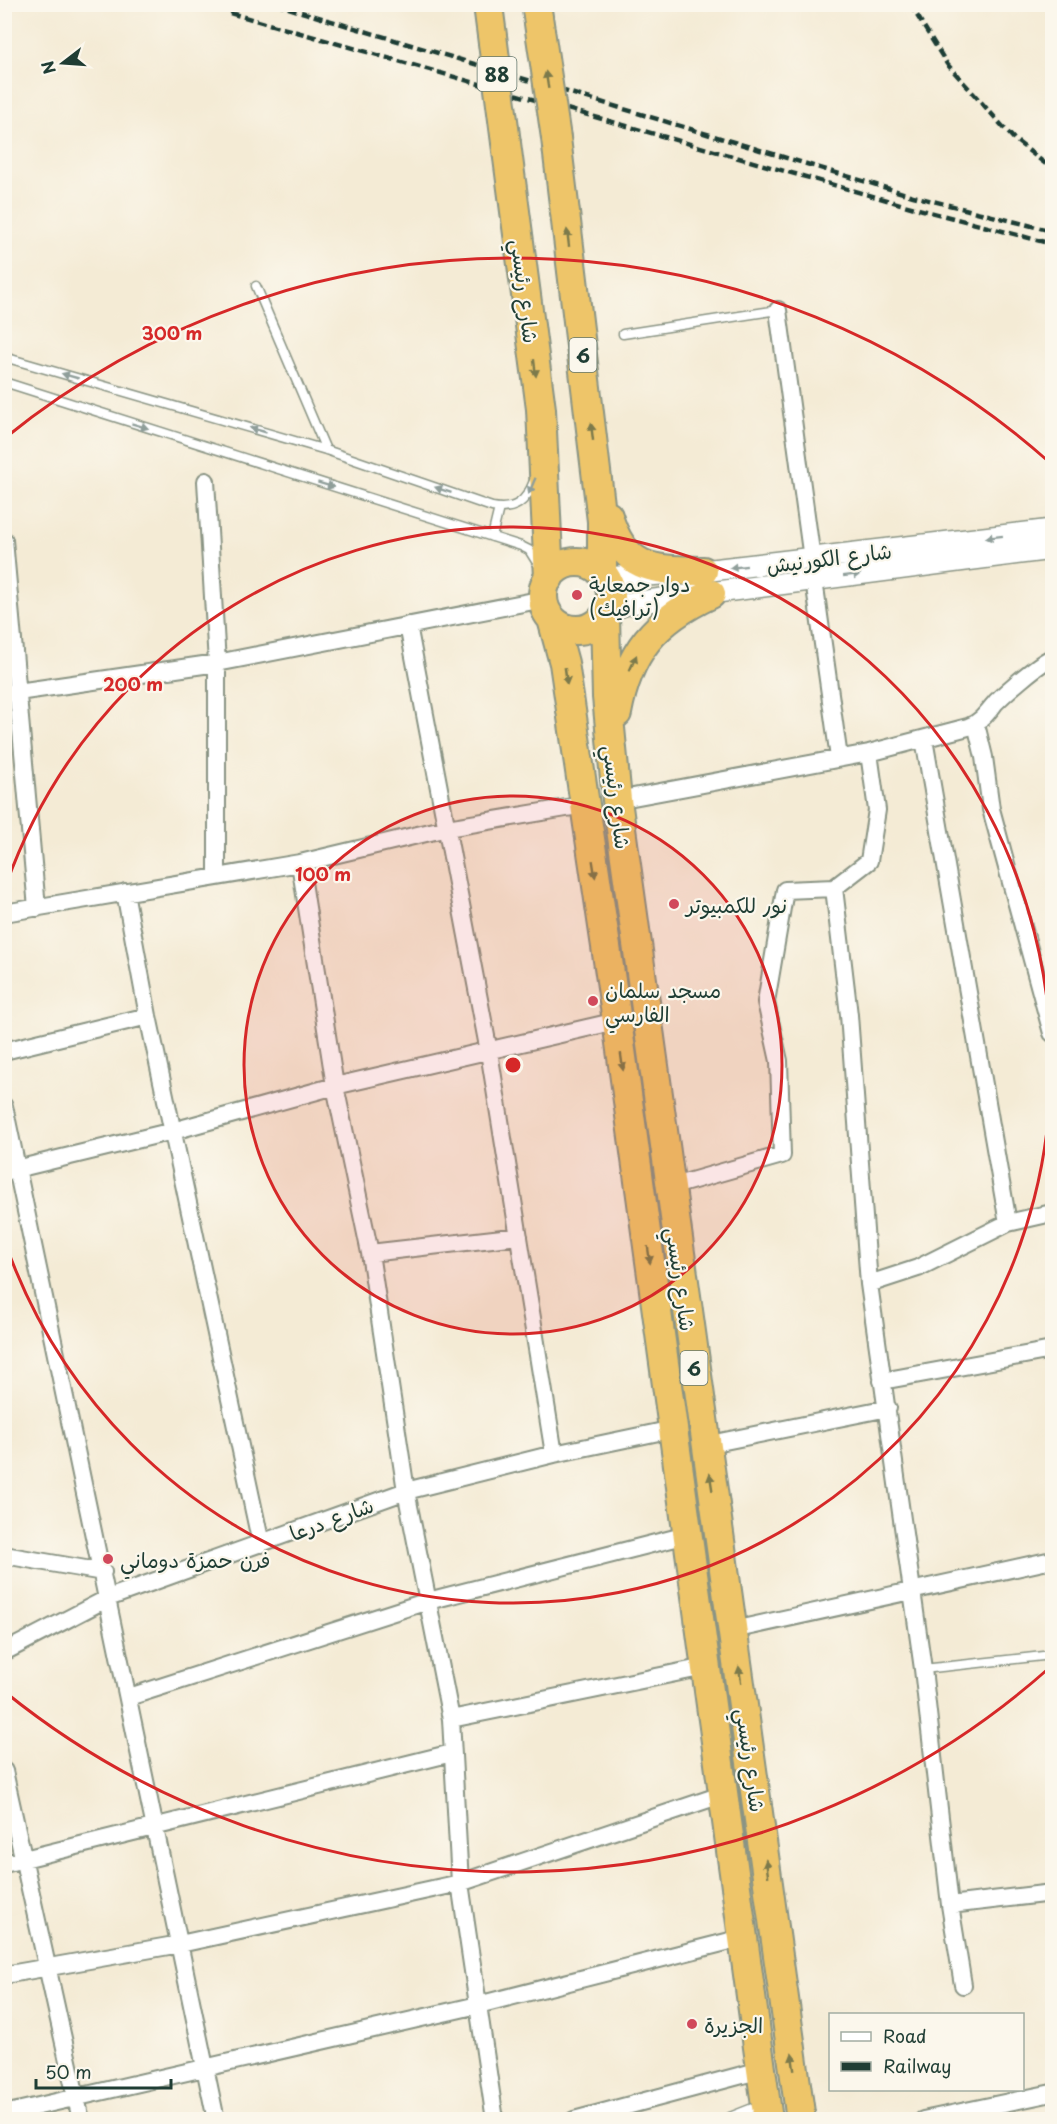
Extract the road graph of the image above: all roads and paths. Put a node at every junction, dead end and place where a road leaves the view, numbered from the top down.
1 (488, 5) edge
2 (536, 7) edge
3 (556, 138) joint
4 (506, 143) joint
5 (256, 286) dead end
6 (778, 310) joint
7 (623, 334) dead end
8 (4, 357) edge
9 (4, 382) edge
10 (543, 444) junction
11 (326, 450) junction
12 (596, 465) junction
13 (206, 482) dead end
14 (499, 508) junction
15 (1053, 530) edge
16 (492, 537) junction
17 (4, 540) edge
18 (1053, 549) edge
19 (813, 569) junction
20 (604, 576) junction
21 (707, 583) junction
22 (548, 595) junction
23 (607, 613) junction
24 (408, 625) junction
25 (1053, 657) edge
26 (218, 663) junction
27 (11, 693) edge
28 (976, 724) junction
29 (924, 739) junction
30 (868, 753) junction
31 (839, 758) junction
32 (613, 760) junction
33 (617, 800) junction
34 (584, 805) junction
35 (447, 828) junction
36 (300, 863) junction
37 (217, 877) junction
38 (834, 888) junction
39 (125, 892) junction
40 (37, 908) junction
41 (4, 913) edge
42 (148, 1016) junction
43 (617, 1021) junction
44 (1053, 1033) edge
45 (4, 1051) edge
46 (489, 1052) junction
47 (335, 1086) junction
48 (4, 1106) edge
49 (173, 1131) junction
50 (12, 1170) edge
51 (670, 1187) junction
52 (1053, 1213) edge
53 (1008, 1223) junction
54 (519, 1236) junction
55 (370, 1253) junction
56 (869, 1284) junction
57 (1053, 1350) edge
58 (882, 1381) junction
59 (888, 1408) junction
60 (674, 1429) junction
61 (705, 1445) junction
62 (554, 1454) junction
63 (406, 1491) junction
64 (687, 1535) junction
65 (261, 1544) junction
66 (4, 1555) edge
67 (1053, 1560) edge
68 (103, 1572) junction
69 (912, 1591) junction
70 (108, 1598) junction
71 (428, 1601) junction
72 (734, 1633) junction
73 (4, 1652) edge
74 (703, 1654) junction
75 (1053, 1655) edge
76 (923, 1669) junction
77 (129, 1697) junction
78 (451, 1719) junction
79 (452, 1753) junction
80 (4, 1771) edge
81 (724, 1794) junction
82 (155, 1825) junction
83 (24, 1859) junction
84 (4, 1864) edge
85 (460, 1883) junction
86 (1053, 1893) edge
87 (950, 1905) junction
88 (742, 1938) junction
89 (180, 1944) junction
90 (48, 1967) junction
91 (4, 1975) edge
92 (963, 1985) dead end
93 (478, 2005) junction
94 (206, 2068) junction
95 (761, 2070) junction
96 (1053, 2093) edge
97 (76, 2098) junction
98 (767, 2111) edge
99 (4, 2114) edge
100 (81, 2120) edge
101 (216, 2120) edge
102 (495, 2120) edge
103 (574, 2120) edge
104 (722, 2120) edge
105 (801, 2120) edge
106 (924, 2120) edge

1 - 4 highway, شارع رئيسي / 88, bridge
3 -> 2 highway, 88, bridge
12 -> 3 highway, 6
4 -> 10 highway, شارع رئيسي / 6
5 - 11 lane
6 - 7 lane
6 - 19 street
11 -> 8 lane
9 -> 16 lane
10 -> 14 lane
10 - 22 highway, شارع رئيسي / 6
14 -> 11 lane
12 - 20 highway, 6
12 - 21 highway
13 - 26 street
14 - 16 lane
15 -> 19 street, شارع الكورنيش
16 - 22 lane
17 - 27 street
19 -> 18 street, شارع الكورنيش
19 - 21 street, شارع الكورنيش
19 - 31 street
20 - 21 street, شارع الكورنيش
20 - 22 highway
20 - 23 highway
21 - 23 street, شارع الكورنيش
32 -> 21 highway
22 - 23 highway
22 - 24 street
22 -> 34 highway, شارع رئيسي / 6
23 - 32 highway, شارع رئيسي / 6
24 - 26 street
24 - 35 street
25 - 28 street
26 - 27 street
26 - 37 street
27 - 40 street
28 - 29 street
28 - 44 street
29 - 30 street
29 - 53 street
30 - 31 street
30 - 38 street
31 - 33 street
32 - 33 highway, شارع رئيسي / 6
33 - 51 highway, شارع رئيسي / 6
34 - 35 street
34 -> 43 highway, شارع رئيسي / 6
35 - 36 street
35 - 46 street
36 - 37 street
36 - 47 street
37 - 39 street
38 - 51 street
38 - 56 street
39 - 40 street
39 - 42 street
40 - 41 street
42 - 45 street
42 - 49 street
43 - 46 street
43 -> 60 highway, شارع رئيسي / 6
46 - 47 street
46 - 54 street
47 - 49 street
47 - 55 street
48 - 50 street
49 - 50 street
49 - 65 street
50 - 68 street
51 - 61 highway, شارع رئيسي / 6
52 - 53 street
53 - 56 street
54 - 55 street
54 - 62 street
55 - 63 street
56 - 58 street
57 - 58 street
58 - 59 street
59 - 61 street
59 - 69 street
60 - 62 street, شارع درعا
60 - 64 highway, شارع رئيسي / 6
72 -> 61 highway, شارع رئيسي / 6
62 - 63 street, شارع درعا
63 - 65 street, شارع درعا
63 - 71 street
64 - 71 street
64 - 74 highway, شارع رئيسي / 6
65 - 70 street, شارع درعا
66 - 68 street
67 - 69 street
68 - 70 street
69 - 72 street
69 - 76 street
70 - 73 street, شارع درعا
70 - 77 street
71 - 77 street
71 - 78 street
72 - 74 highway
105 -> 72 highway, شارع رئيسي / 6
74 - 78 street
74 - 81 highway, شارع رئيسي / 6
75 - 76 lane
76 - 87 street
77 - 82 street
78 - 79 street
79 - 82 street
79 - 85 street
80 - 83 street
81 - 85 street
81 - 88 highway, شارع رئيسي / 6
82 - 83 street
82 - 89 street
83 - 84 street
83 - 90 street
85 - 89 street
85 - 93 street
86 - 87 street
87 - 92 street
88 - 93 street
88 - 95 highway, شارع رئيسي / 6
89 - 90 street
89 - 94 street
90 - 91 street
90 - 97 street
93 - 94 street
93 - 102 street
94 - 97 street
94 - 101 street
95 - 98 highway, شارع رئيسي / 6
95 - 103 street
96 - 106 street
97 - 99 street
97 - 100 street
98 - 104 lane

